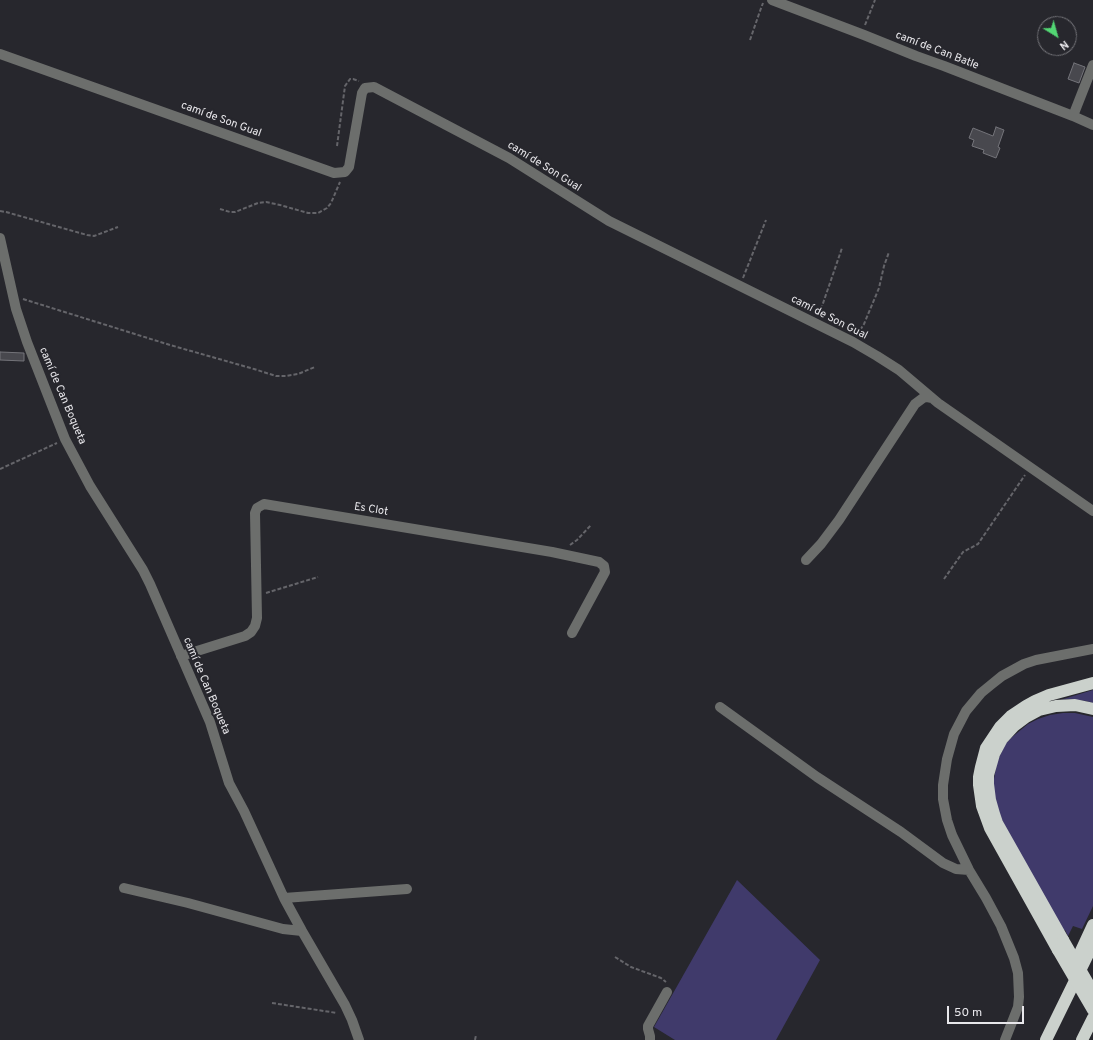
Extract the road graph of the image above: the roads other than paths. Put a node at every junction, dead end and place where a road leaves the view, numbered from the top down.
1 (772, 0) edge
2 (0, 54) edge
3 (1093, 65) edge
4 (1073, 116) junction
5 (1093, 125) edge
6 (0, 238) edge
7 (932, 398) junction
8 (1093, 511) edge
9 (806, 560) dead end
10 (572, 633) dead end
11 (1093, 649) edge
12 (180, 656) junction
13 (1093, 683) edge
14 (720, 707) dead end
15 (1093, 709) edge
16 (969, 870) junction
17 (124, 888) dead end
18 (407, 889) dead end
19 (284, 898) junction
20 (1093, 925) edge
21 (302, 931) junction
22 (1093, 944) edge
23 (1061, 945) junction
24 (666, 992) road end
25 (1093, 992) edge
26 (1093, 1010) edge
27 (1060, 1012) junction
28 (1093, 1018) edge
29 (359, 1040) edge
30 (650, 1040) edge
31 (1004, 1040) edge
32 (1046, 1040) edge
33 (1082, 1040) edge

1 - 4 street, camí de Can Batle
2 - 7 street, camí de Son Gual
3 - 4 street
4 - 5 street, camí de Can Batle
6 - 12 street, camí de Can Boqueta
7 - 8 street, camí de Son Gual
7 - 9 street
10 - 12 street, Es Clot
11 - 16 street
12 - 19 street, camí de Can Boqueta
13 - 23 highway
14 - 16 street
15 - 23 highway
16 - 31 street
17 - 21 street
18 - 19 street
19 - 21 street, camí de Can Boqueta
20 - 27 highway
21 - 29 street, camí de Can Boqueta
22 - 27 highway
23 - 25 highway, bridge
23 - 26 highway, bridge
24 - 30 street
27 - 32 highway
28 - 33 highway

